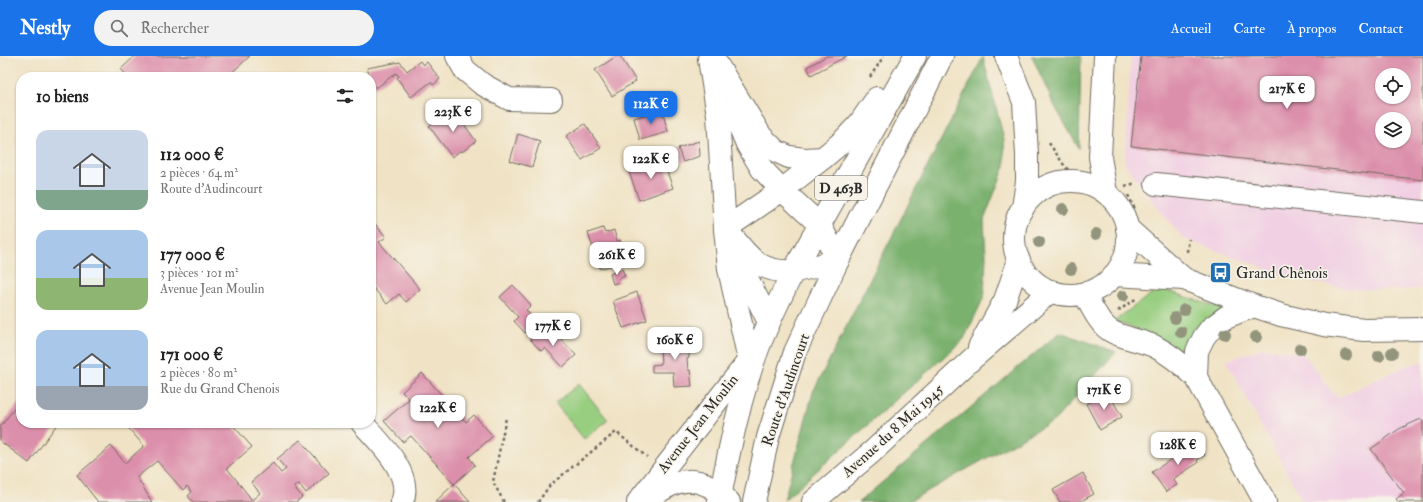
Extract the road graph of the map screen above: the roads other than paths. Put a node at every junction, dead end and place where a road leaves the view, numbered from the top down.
1 (456, 56) edge
2 (710, 56) edge
3 (906, 56) edge
4 (915, 56) edge
5 (942, 56) edge
6 (1006, 56) edge
7 (1105, 56) edge
8 (551, 100) dead end
9 (822, 158) junction
10 (1156, 184) road end
11 (782, 190) junction
12 (1118, 191) junction
13 (1023, 208) junction
14 (1423, 212) edge
15 (1132, 220) junction
16 (820, 225) junction
17 (725, 229) junction
18 (838, 260) junction
19 (1018, 260) junction
20 (793, 272) junction
21 (1114, 275) junction
22 (1184, 279) junction
23 (1051, 291) junction
24 (1084, 293) junction
25 (1254, 306) junction
26 (769, 322) junction
27 (1423, 329) edge
28 (753, 349) junction
29 (972, 359) junction
30 (1196, 377) junction
31 (366, 428) edge
32 (820, 496) edge
33 (723, 499) edge
34 (402, 502) edge
35 (638, 502) edge
36 (645, 502) edge
37 (754, 502) edge
38 (1265, 502) edge

1 - 8 street
2 - 9 street
2 - 11 street
2 - 17 street
3 - 9 street
4 - 16 street, D 463B
5 - 18 street, Route d'Audincourt / D 463B
6 - 13 street
7 - 12 street
9 - 11 street
10 - 14 street
11 - 16 street
11 - 17 street
12 - 13 street
12 - 15 street
13 - 19 street
15 - 21 street
15 - 22 street
16 - 18 street
16 - 20 street, D 463B
17 - 20 street
17 - 26 street
17 - 28 street
18 - 20 street
18 - 37 street, Route d'Audincourt / D 463B
19 - 23 street
19 - 29 street, Avenue du 8 Mai 1945
20 - 26 street, D 463B
21 - 22 street
21 - 24 street
22 - 25 street
23 - 24 street
23 - 29 street, Avenue du 8 Mai 1945
24 - 30 street
25 - 27 street
25 - 30 street
26 - 28 street, D 463B
28 - 33 street, D 463B
28 - 35 street, Avenue Jean Moulin
29 - 32 street, Avenue du 8 Mai 1945
30 - 38 street
31 - 34 street
33 - 36 street, Avenue Jean Moulin

